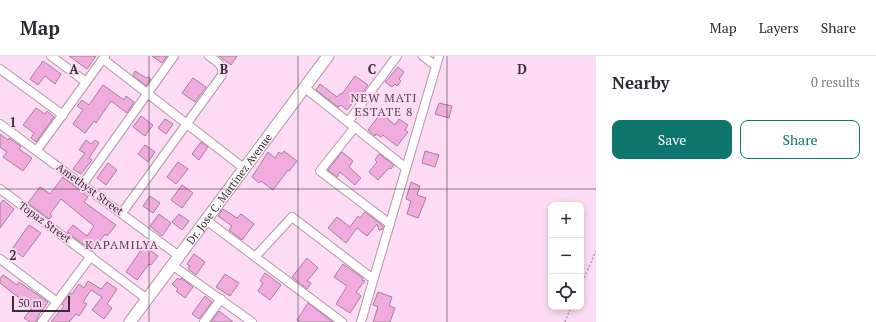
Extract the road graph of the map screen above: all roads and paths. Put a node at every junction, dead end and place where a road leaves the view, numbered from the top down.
1 (51, 56) edge
2 (174, 56) edge
3 (209, 56) edge
4 (328, 56) edge
5 (397, 56) edge
6 (423, 56) edge
7 (439, 56) edge
8 (104, 58) edge
9 (436, 66) junction
10 (0, 69) edge
11 (86, 82) junction
12 (305, 88) junction
13 (148, 94) junction
14 (63, 115) junction
15 (187, 123) junction
16 (0, 124) edge
17 (352, 124) junction
18 (37, 150) junction
19 (406, 168) junction
20 (245, 169) junction
21 (83, 184) junction
22 (0, 189) edge
23 (122, 213) junction
24 (206, 220) junction
25 (390, 224) junction
26 (596, 251) edge
27 (90, 256) junction
28 (255, 257) junction
29 (0, 259) edge
30 (176, 260) junction
31 (584, 278) edge
32 (374, 279) junction
33 (147, 299) junction
34 (221, 299) junction
35 (57, 302) junction
36 (571, 310) edge
37 (42, 322) edge
38 (130, 322) edge
39 (204, 322) edge
40 (252, 322) edge
41 (342, 322) edge
42 (361, 322) edge
43 (565, 322) edge

1 - 11 street
2 - 13 street
3 - 15 street
4 - 12 street, Dr. Jose C. Martinez Avenue
5 - 17 street
6 - 9 street
7 - 9 street
8 - 11 street
8 - 13 street
9 - 19 street
10 - 14 street
11 - 14 street
12 - 17 street
12 - 20 street, Dr. Jose C. Martinez Avenue
13 - 15 street
13 - 21 street
14 - 18 street
15 - 20 street
15 - 23 street
16 - 18 street, Amethyst Street
17 - 19 street
17 - 25 street
18 - 21 street, Amethyst Street
19 - 25 street
20 - 24 street, Dr. Jose C. Martinez Avenue
21 - 23 street, Amethyst Street
22 - 27 street, Topaz Street
23 - 30 street, Amethyst Street
24 - 28 street
24 - 30 street, Dr. Jose C. Martinez Avenue
25 - 32 street
26 - 31 path
27 - 33 street, Topaz Street
27 - 35 street
28 - 32 street
28 - 41 street
29 - 35 street
30 - 33 street, Dr. Jose C. Martinez Avenue
30 - 34 street, Amethyst Street
32 - 42 street
33 - 38 street, Dr. Jose C. Martinez Avenue
34 - 39 street
34 - 40 street, Amethyst Street
35 - 37 street
36 - 43 path

